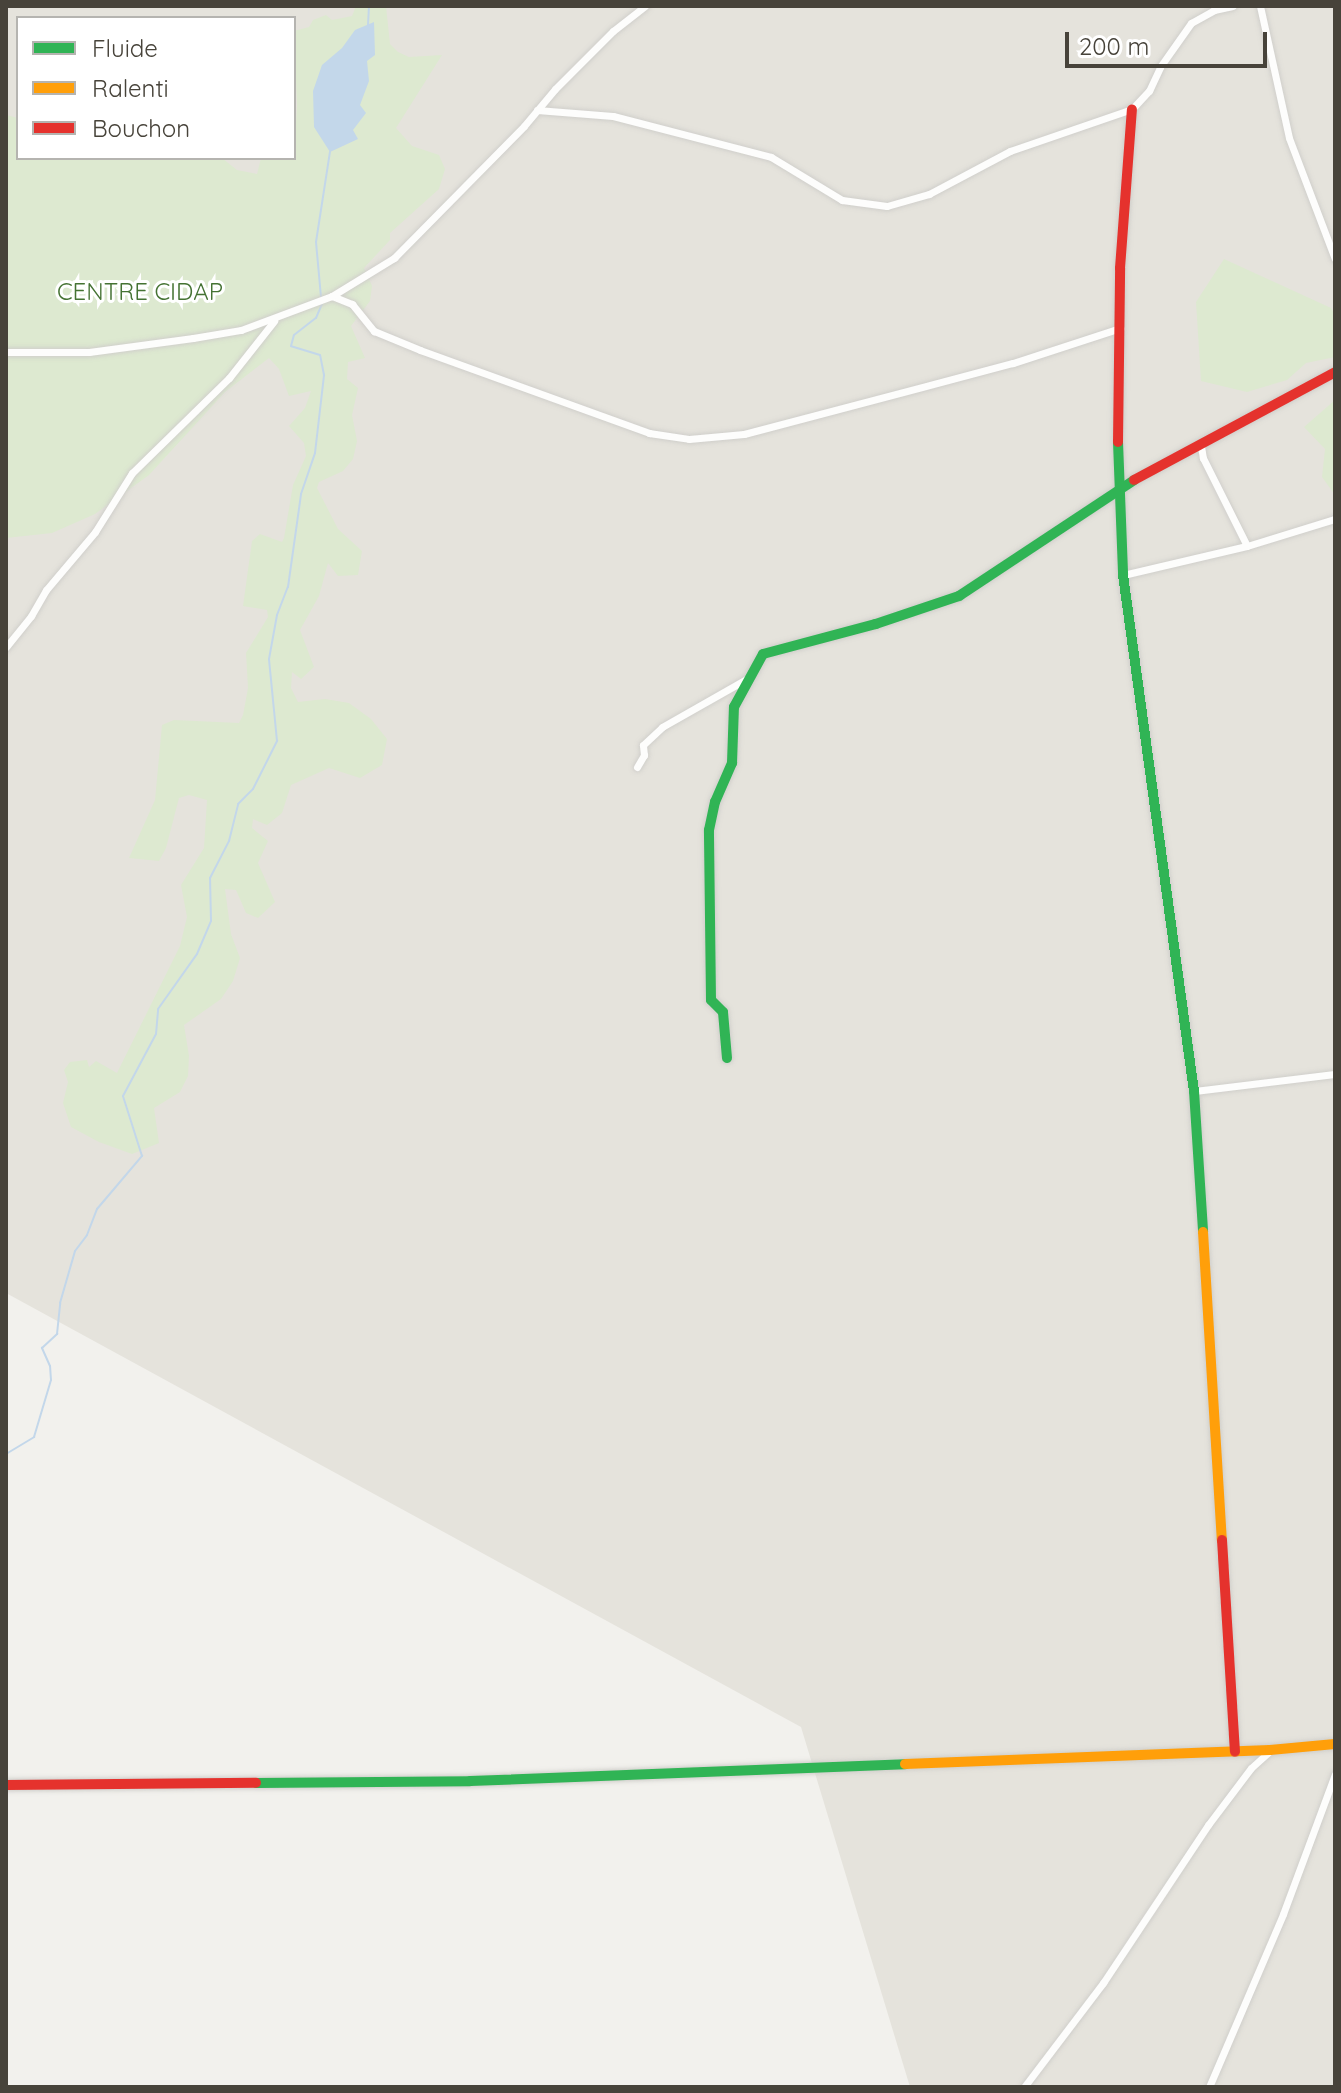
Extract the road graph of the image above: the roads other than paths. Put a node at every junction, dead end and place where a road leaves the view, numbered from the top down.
1 (645, 6) edge
2 (1233, 6) edge
3 (1260, 6) edge
4 (1132, 109) junction
5 (537, 110) junction
6 (1335, 259) edge
7 (329, 297) junction
8 (276, 319) junction
9 (1120, 328) junction
10 (6, 352) edge
11 (1335, 372) edge
12 (1201, 446) junction
13 (1118, 490) junction
14 (1335, 519) edge
15 (1247, 546) junction
16 (1123, 575) junction
17 (6, 647) edge
18 (750, 677) junction
19 (637, 767) dead end
20 (727, 1058) dead end
21 (1335, 1074) edge
22 (1194, 1091) junction
23 (1335, 1744) edge
24 (1270, 1750) junction
25 (1235, 1752) junction
26 (1335, 1774) edge
27 (6, 1785) edge
28 (1024, 2087) edge
29 (1209, 2087) edge

1 - 5 street
2 - 4 street
3 - 6 street
4 - 5 street
4 - 9 street
5 - 7 street
7 - 8 street
7 - 9 street
8 - 10 street
8 - 17 street
9 - 13 street
11 - 12 street
12 - 13 street
12 - 15 street
13 - 16 street
13 - 18 street
14 - 15 street
15 - 16 street
16 - 22 street
18 - 19 street
18 - 20 street
21 - 22 street
22 - 25 street
23 - 24 street
24 - 25 street
24 - 28 street
25 - 27 street
26 - 29 street

